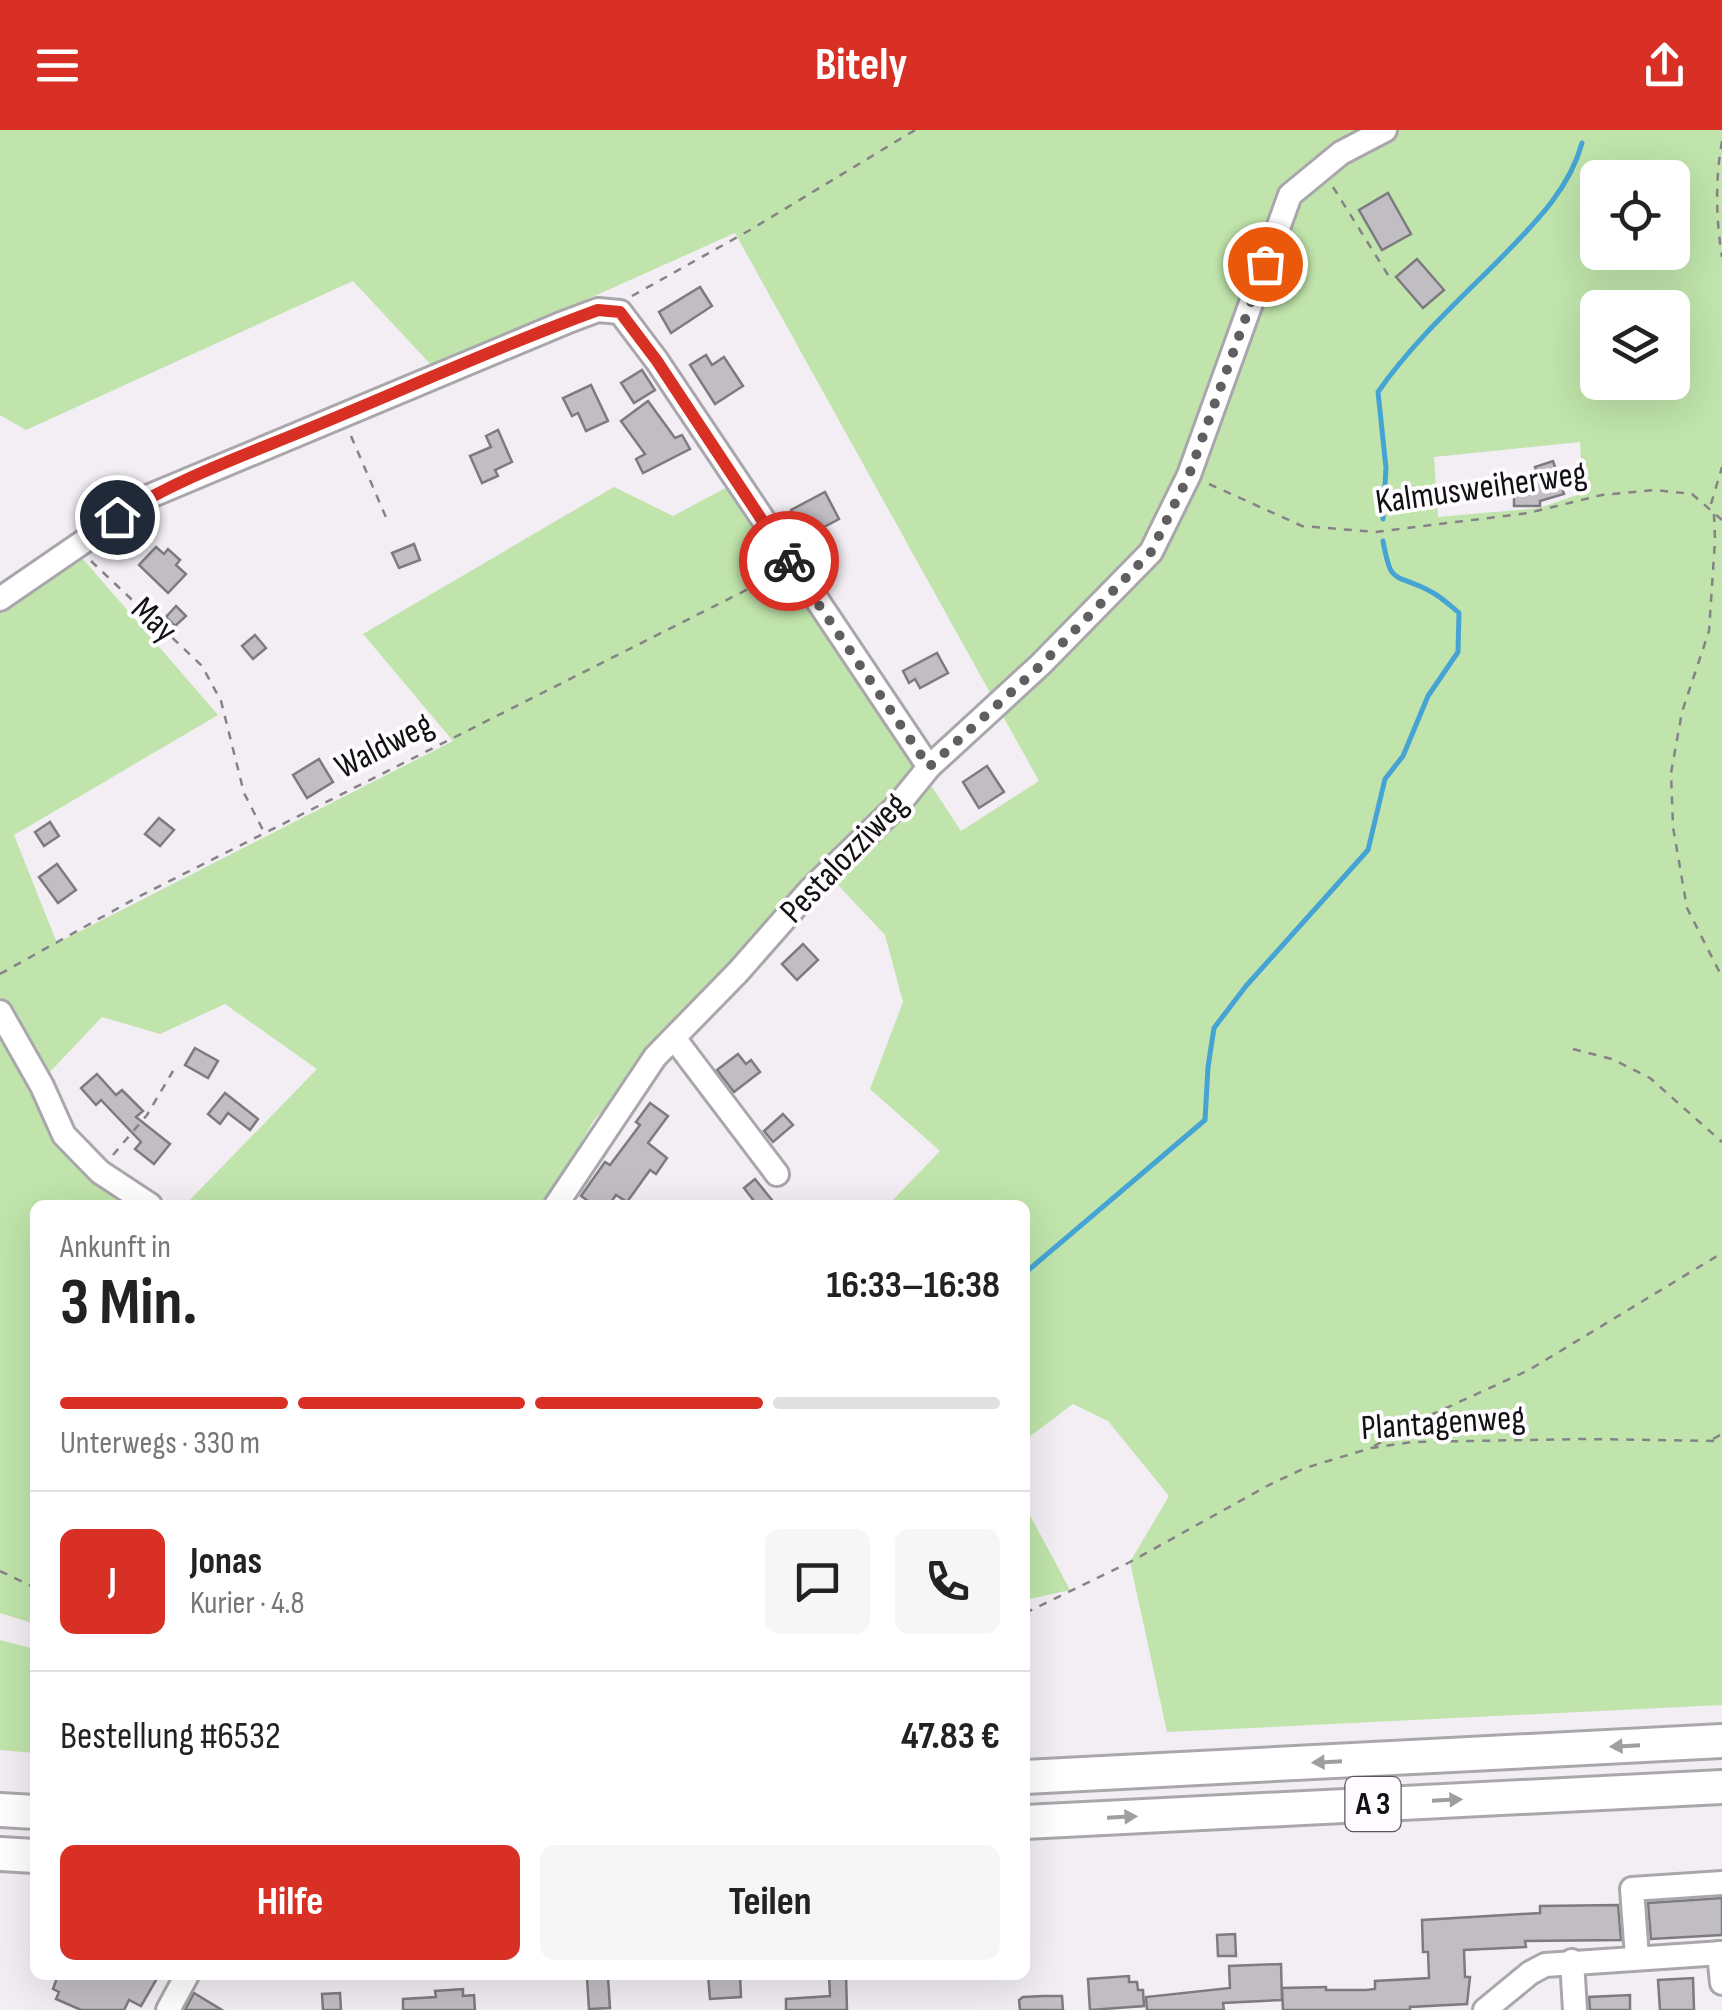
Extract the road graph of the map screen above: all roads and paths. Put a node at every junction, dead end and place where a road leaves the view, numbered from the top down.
1 (915, 130) edge
2 (1385, 130) edge
3 (1722, 141) edge
4 (1322, 169) junction
5 (1722, 257) edge
6 (1388, 275) dead end
7 (620, 312) junction
8 (342, 415) junction
9 (1722, 468) edge
10 (1189, 475) junction
11 (1710, 507) junction
12 (1714, 512) junction
13 (1722, 520) edge
14 (388, 522) dead end
15 (76, 546) junction
16 (793, 567) junction
17 (0, 599) edge
18 (929, 767) junction
19 (265, 834) junction
20 (0, 974) edge
21 (1722, 977) edge
22 (0, 1012) edge
23 (674, 1038) junction
24 (1573, 1049) dead end
25 (173, 1071) dead end
26 (1722, 1142) edge
27 (100, 1172) junction
28 (777, 1174) dead end
29 (142, 1200) edge
30 (559, 1200) edge
31 (1722, 1254) edge
32 (1722, 1434) edge
33 (1712, 1440) junction
34 (1722, 1441) edge
35 (1371, 1448) junction
36 (0, 1570) edge
37 (30, 1585) edge
38 (1030, 1610) edge
39 (1722, 1741) edge
40 (1030, 1777) edge
41 (1722, 1787) edge
42 (0, 1810) edge
43 (30, 1812) edge
44 (1030, 1822) edge
45 (0, 1854) edge
46 (30, 1856) edge
47 (1722, 1883) edge
48 (1720, 1953) edge
49 (1637, 1956) junction
50 (1572, 1960) junction
51 (184, 1980) edge
52 (1722, 1983) edge
53 (168, 2010) edge
54 (1485, 2010) edge
55 (1576, 2010) edge

1 - 7 path
2 - 4 street, Pestalozziweg
3 - 5 path
4 - 6 path
4 - 10 street, Pestalozziweg
7 - 8 street
7 - 16 street
8 - 14 path
8 - 15 street
9 - 11 path
10 - 11 path, Kalmusweiherweg
10 - 18 street, Pestalozziweg
11 - 12 path
12 - 13 path
12 - 21 path
15 - 17 street
15 - 19 path, May
16 - 18 street
16 - 19 path, Waldweg
18 - 23 street, Pestalozziweg
19 - 20 path, Waldweg
22 - 27 street
23 - 28 street
23 - 30 street, Pestalozziweg
24 - 26 path
25 - 27 path
27 - 29 street
31 - 35 path
32 - 33 path
33 - 34 path, Plantagenweg
33 - 35 path, Plantagenweg
35 - 38 path, Plantagenweg
36 - 37 path
39 -> 40 highway, A 3
44 -> 41 highway, A 3
42 - 43 highway
45 - 46 highway
47 - 49 street
48 - 49 street
48 - 52 street
49 - 50 street
50 - 54 street
50 - 55 street
51 - 53 street

